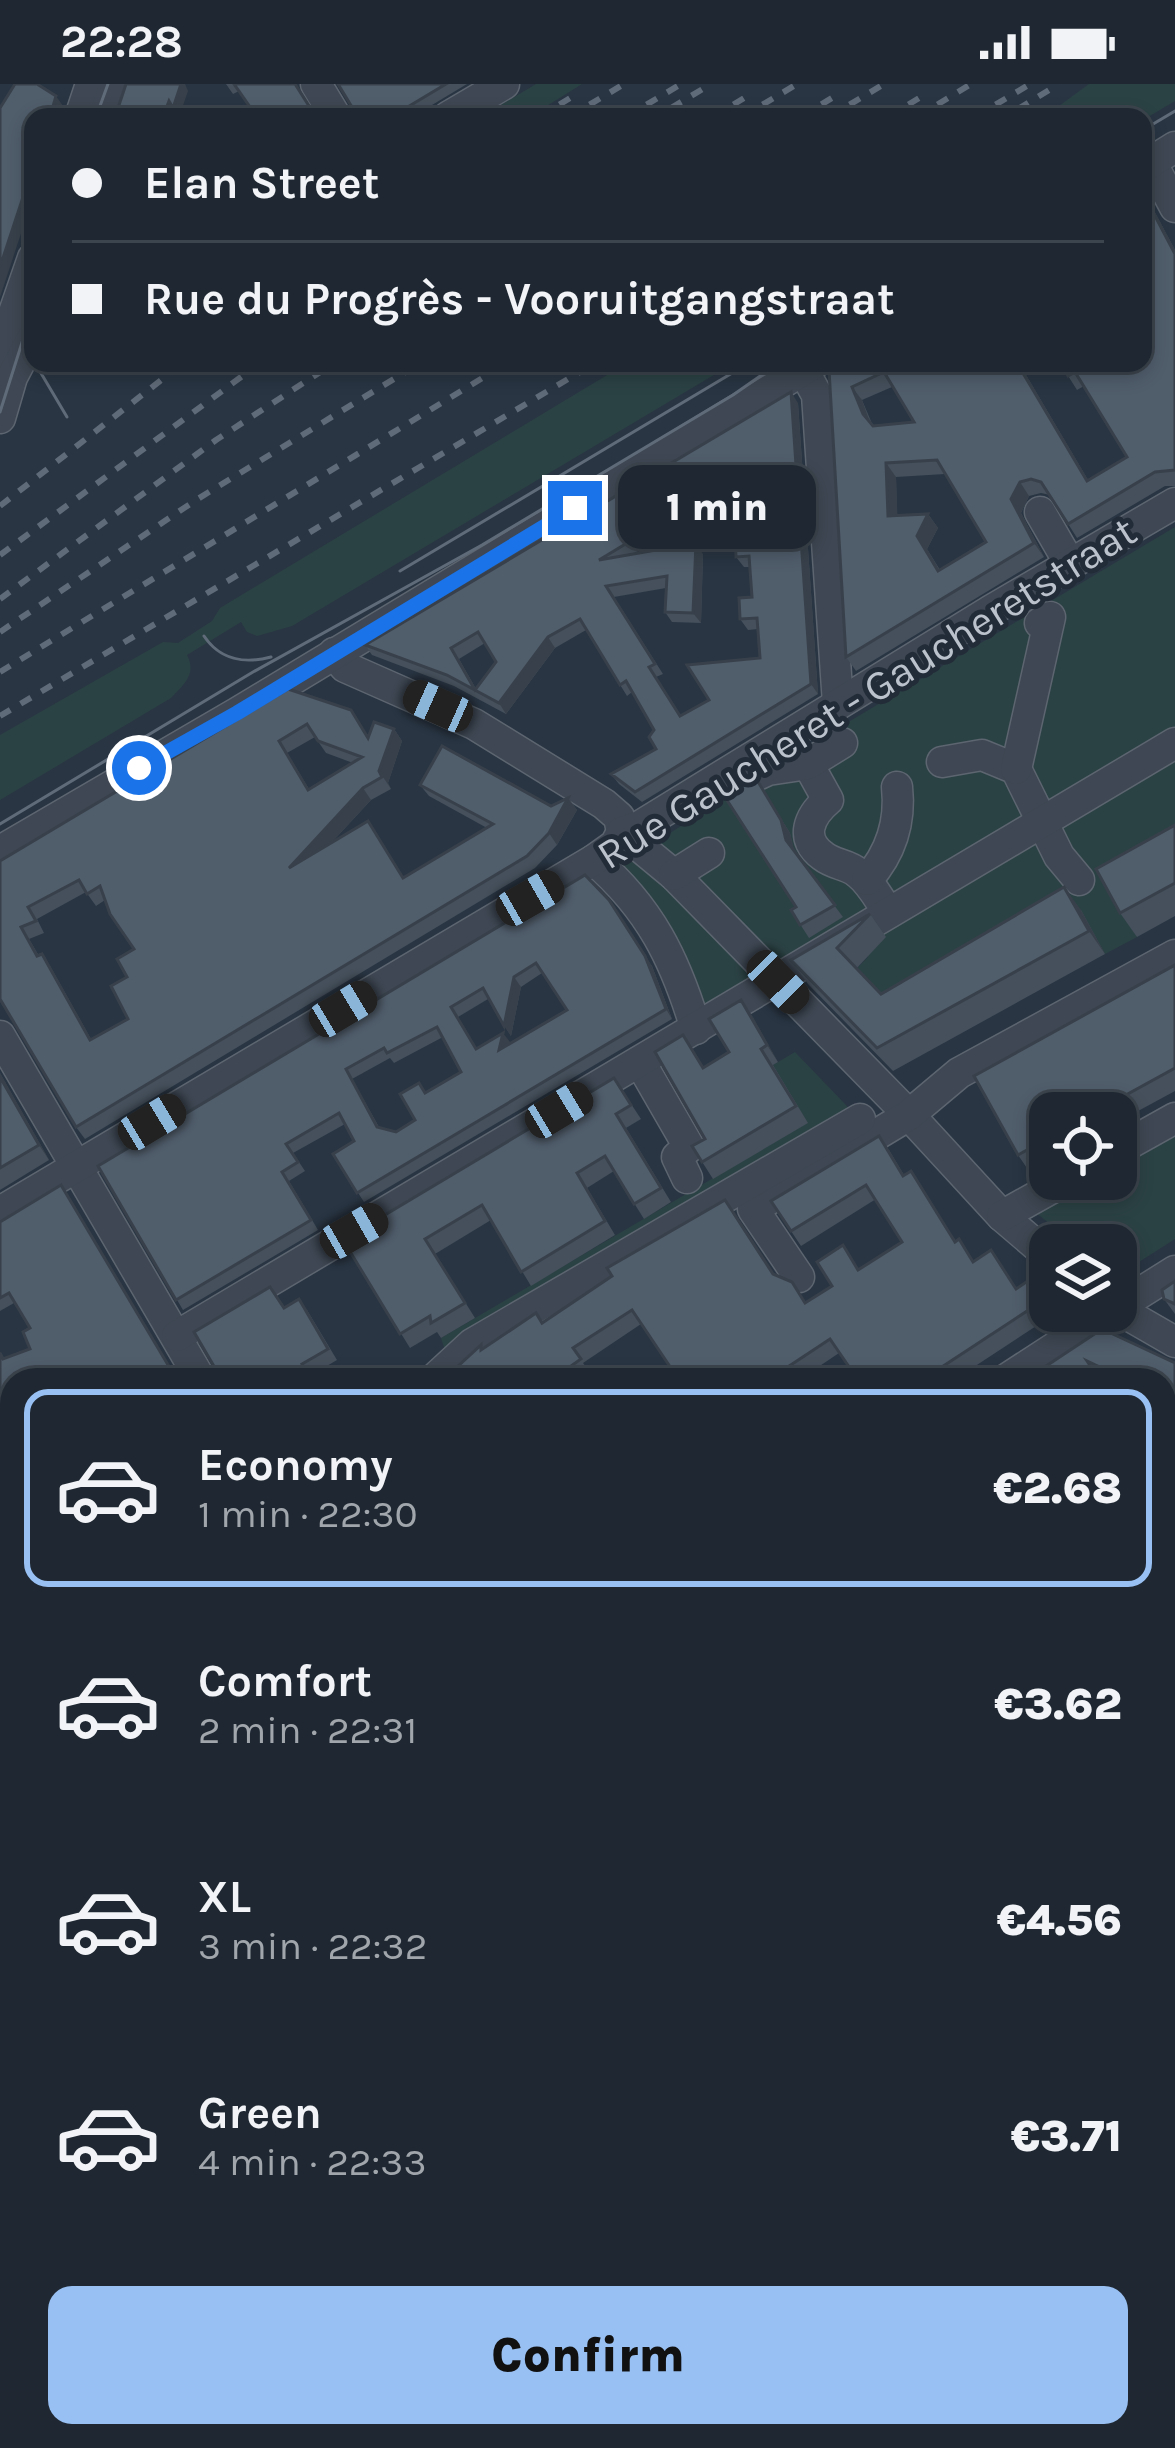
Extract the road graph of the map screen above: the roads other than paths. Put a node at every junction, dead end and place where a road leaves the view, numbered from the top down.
1 (504, 84) edge
2 (463, 108) edge
3 (1156, 159) edge
4 (1175, 207) edge
5 (24, 284) edge
6 (0, 353) edge
7 (24, 356) edge
8 (799, 372) edge
9 (811, 372) edge
10 (0, 418) edge
11 (1175, 503) edge
12 (1040, 512) dead end
13 (1070, 564) junction
14 (1040, 623) dead end
15 (334, 653) junction
16 (838, 704) junction
17 (842, 743) dead end
18 (1175, 743) edge
19 (942, 761) dead end
20 (808, 764) junction
21 (1021, 767) junction
22 (897, 787) dead end
23 (1041, 824) junction
24 (630, 837) junction
25 (0, 851) edge
26 (709, 853) dead end
27 (594, 860) junction
28 (674, 875) junction
29 (867, 880) junction
30 (1078, 880) dead end
31 (888, 912) junction
32 (1175, 955) edge
33 (776, 979) junction
34 (696, 1029) junction
35 (0, 1036) edge
36 (640, 1062) junction
37 (909, 1115) junction
38 (1175, 1118) edge
39 (860, 1119) dead end
40 (1137, 1139) edge
41 (76, 1167) junction
42 (687, 1178) dead end
43 (1030, 1200) edge
44 (0, 1212) edge
45 (1002, 1216) junction
46 (1029, 1238) edge
47 (1175, 1271) edge
48 (799, 1277) dead end
49 (1137, 1295) edge
50 (1137, 1321) edge
51 (1079, 1332) edge
52 (177, 1336) junction
53 (1175, 1342) edge
54 (194, 1368) edge
55 (447, 1368) edge
56 (1023, 1368) edge

1 - 2 street
3 - 4 street
5 - 6 street
7 - 10 street
8 - 15 street
9 - 16 street
11 - 13 street, Rue Gaucheret - Gaucheretstraat
12 - 13 street
13 - 16 street, Rue Gaucheret - Gaucheretstraat
14 - 21 street
15 - 24 street
15 - 25 street
16 - 24 street, Rue Gaucheret - Gaucheretstraat
17 - 20 street
18 - 23 street
19 - 21 street
20 - 24 street
20 - 29 street
21 - 23 street
22 - 29 street
23 - 30 street
23 - 31 street
24 - 27 street, Rue Gaucheret - Gaucheretstraat
24 - 28 street
26 - 28 street
27 - 34 street
27 - 41 street, Rue Gaucheret - Gaucheretstraat
28 - 33 street
29 - 31 street
31 - 33 street
32 - 37 street
33 - 34 street
33 - 37 street
34 - 36 street
35 - 41 street
36 - 42 street
36 - 52 street
37 - 45 street
37 - 48 street
38 - 40 street
39 - 55 street
41 - 44 street, Rue Gaucheret - Gaucheretstraat
41 - 52 street
43 - 45 street
45 - 46 street
47 - 49 street
50 - 53 street
51 - 56 street
52 - 54 street

